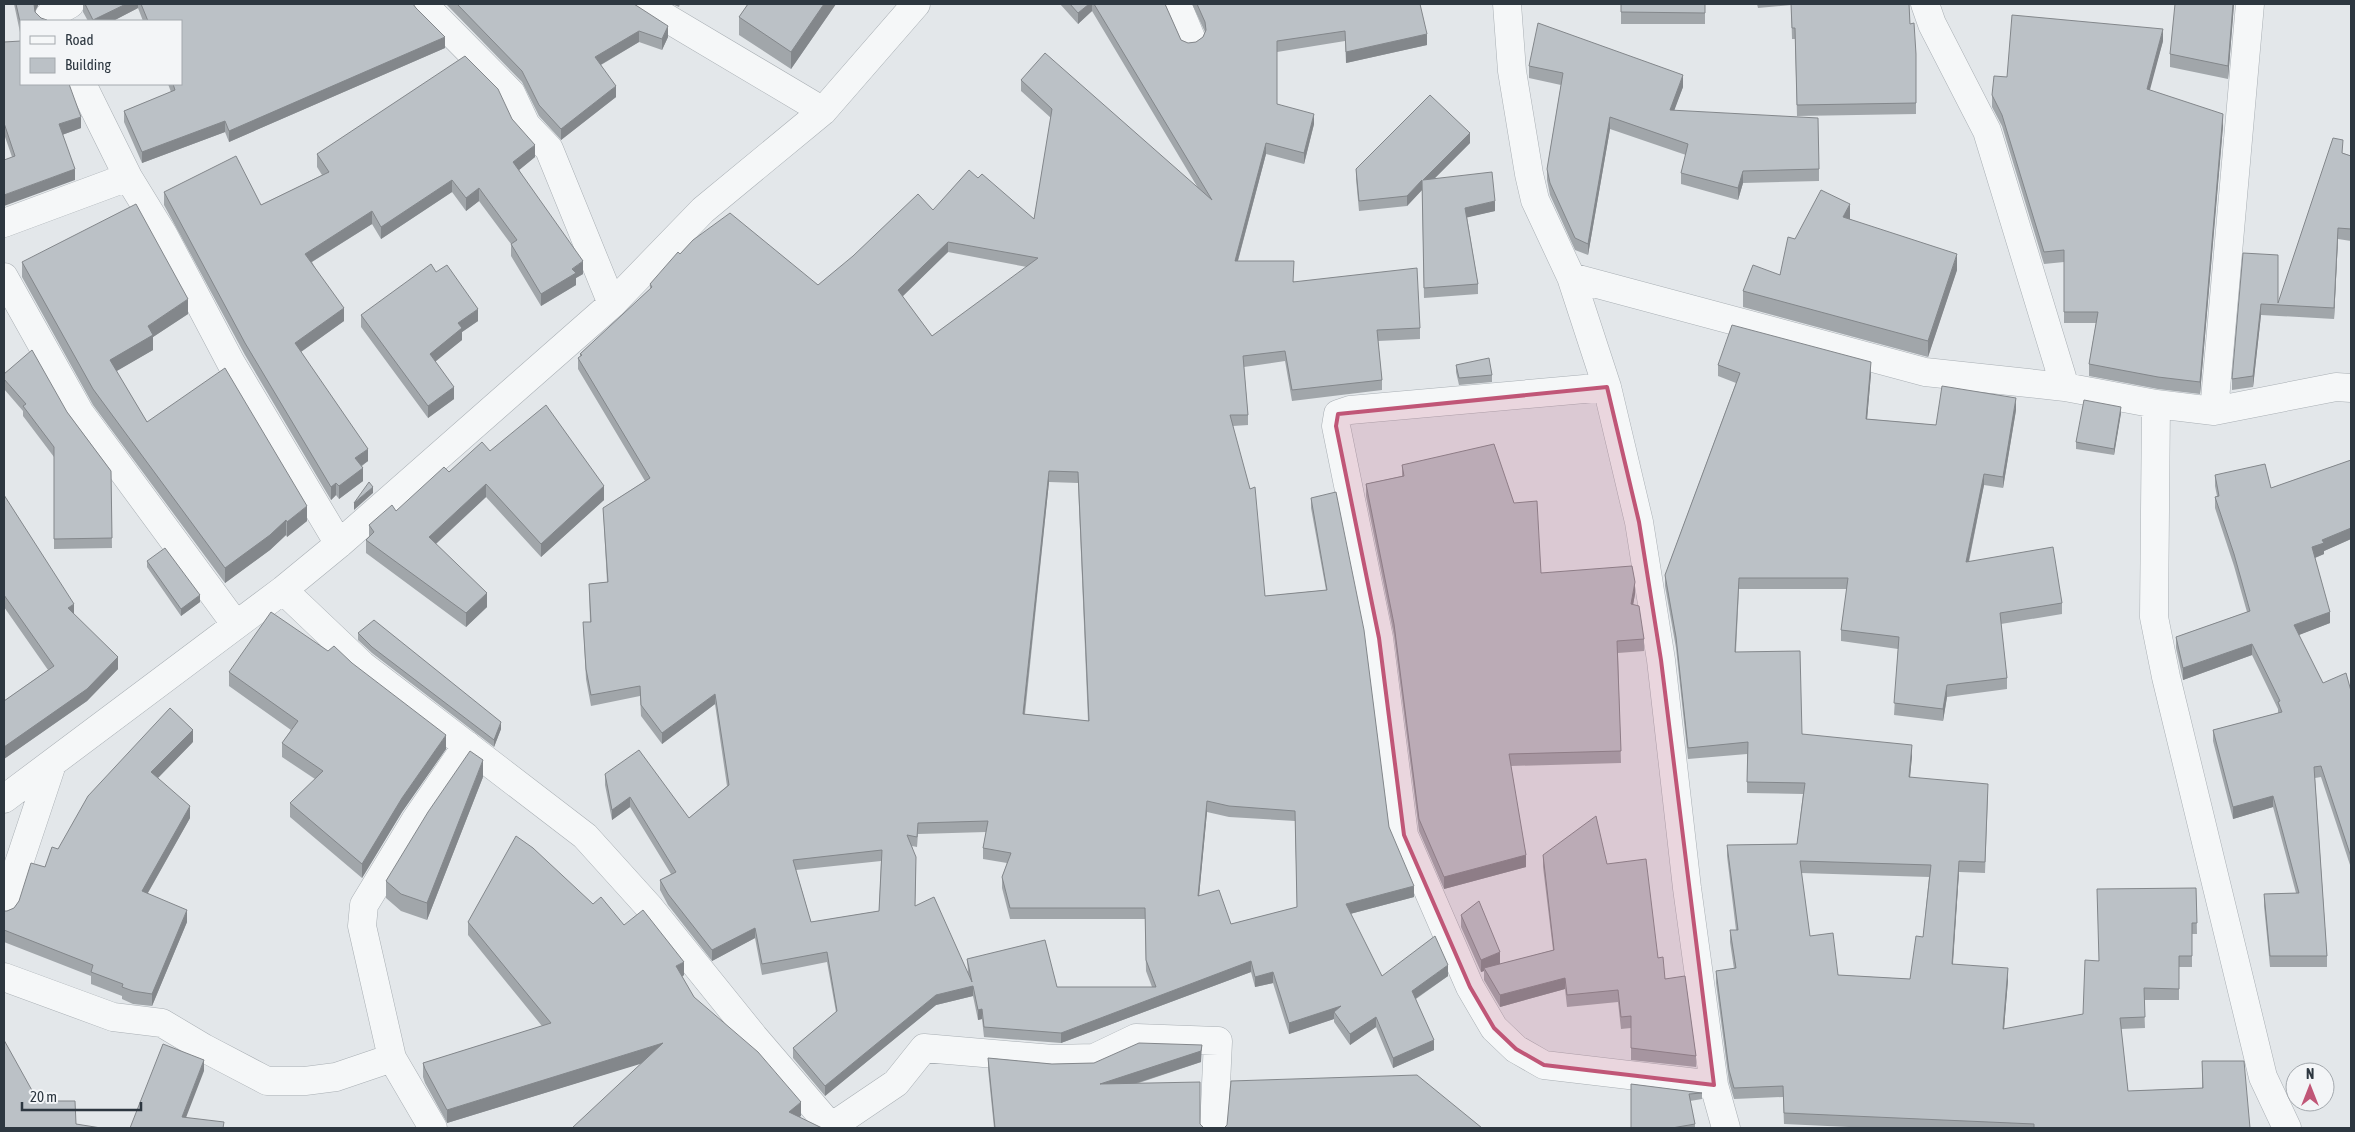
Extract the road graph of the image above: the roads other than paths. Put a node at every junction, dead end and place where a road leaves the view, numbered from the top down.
1 (425, 4) edge
2 (643, 4) edge
3 (916, 4) edge
4 (1177, 4) edge
5 (1506, 4) edge
6 (1925, 4) edge
7 (2250, 4) edge
8 (1191, 38) dead end
9 (82, 85) edge
10 (824, 110) junction
11 (128, 177) junction
12 (4, 223) edge
13 (4, 277) edge
14 (1571, 277) junction
15 (612, 304) junction
16 (1607, 387) junction
17 (2065, 387) junction
18 (2351, 388) edge
19 (2156, 404) junction
20 (2214, 411) junction
21 (339, 544) junction
22 (283, 590) junction
23 (236, 625) junction
24 (467, 744) junction
25 (52, 764) junction
26 (4, 799) edge
27 (4, 908) edge
28 (4, 976) edge
29 (392, 1058) junction
30 (1714, 1085) junction
31 (433, 1128) edge
32 (832, 1128) edge
33 (1214, 1128) edge
34 (1726, 1128) edge
35 (2287, 1128) edge

1 - 15 street
2 - 10 street
3 - 10 street
4 - 8 street
5 - 14 street
6 - 17 street
7 - 20 street
9 - 11 street
10 - 15 street
11 - 12 street
11 - 21 street
13 - 23 street
14 - 16 street
14 - 17 street
15 - 21 street
16 - 30 street
16 - 30 street
17 - 19 street
18 - 20 street
19 - 20 street
19 - 35 street
21 - 22 street
22 - 23 street
22 - 24 street
23 - 25 street
24 - 29 street
24 - 32 street
25 - 26 street
25 - 27 street
28 - 29 street
29 - 31 street
30 - 34 street
32 - 33 street

